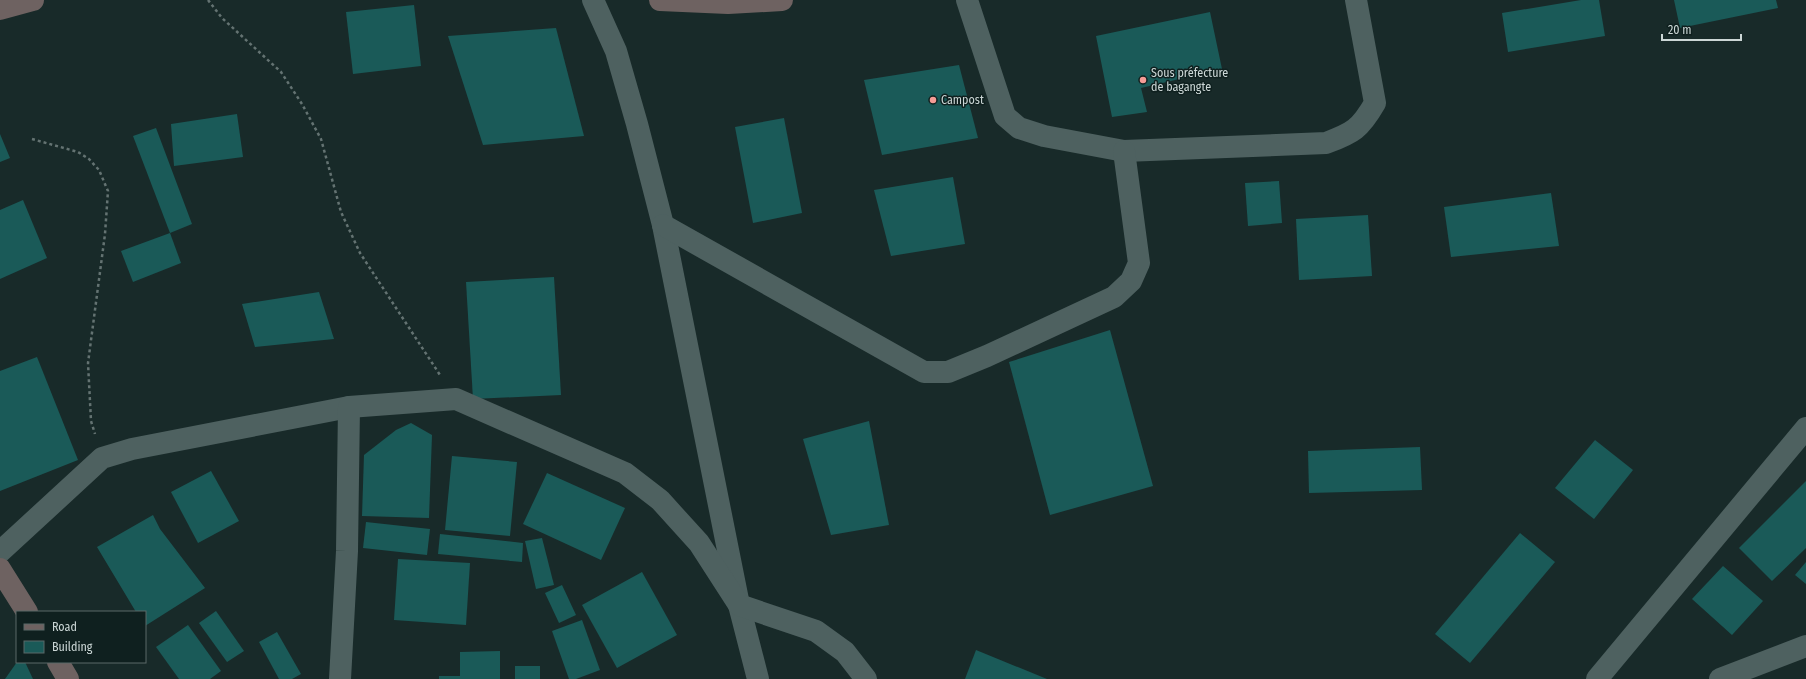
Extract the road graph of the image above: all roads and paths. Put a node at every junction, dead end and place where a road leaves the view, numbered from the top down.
1 (33, 0) edge
2 (208, 0) edge
3 (593, 0) edge
4 (660, 0) edge
5 (782, 0) edge
6 (967, 0) edge
7 (1356, 0) edge
8 (0, 9) edge
9 (32, 139) dead end
10 (1124, 151) junction
11 (663, 225) junction
12 (456, 399) junction
13 (349, 407) junction
14 (1806, 428) edge
15 (102, 458) junction
16 (0, 552) edge
17 (0, 569) edge
18 (739, 605) junction
19 (26, 611) edge
20 (1806, 646) edge
21 (59, 663) edge
22 (68, 679) edge
23 (340, 679) edge
24 (758, 679) edge
25 (866, 679) edge
26 (1597, 679) edge
27 (1720, 679) edge

1 - 8 street
2 - 12 path
3 - 11 street
4 - 5 street
6 - 10 street
7 - 10 street
9 - 15 path
10 - 11 street
11 - 18 street
12 - 13 street
12 - 18 street
13 - 15 street
13 - 23 street
14 - 26 street
15 - 16 street
17 - 19 street
18 - 24 street
18 - 25 street
20 - 27 street
21 - 22 street

